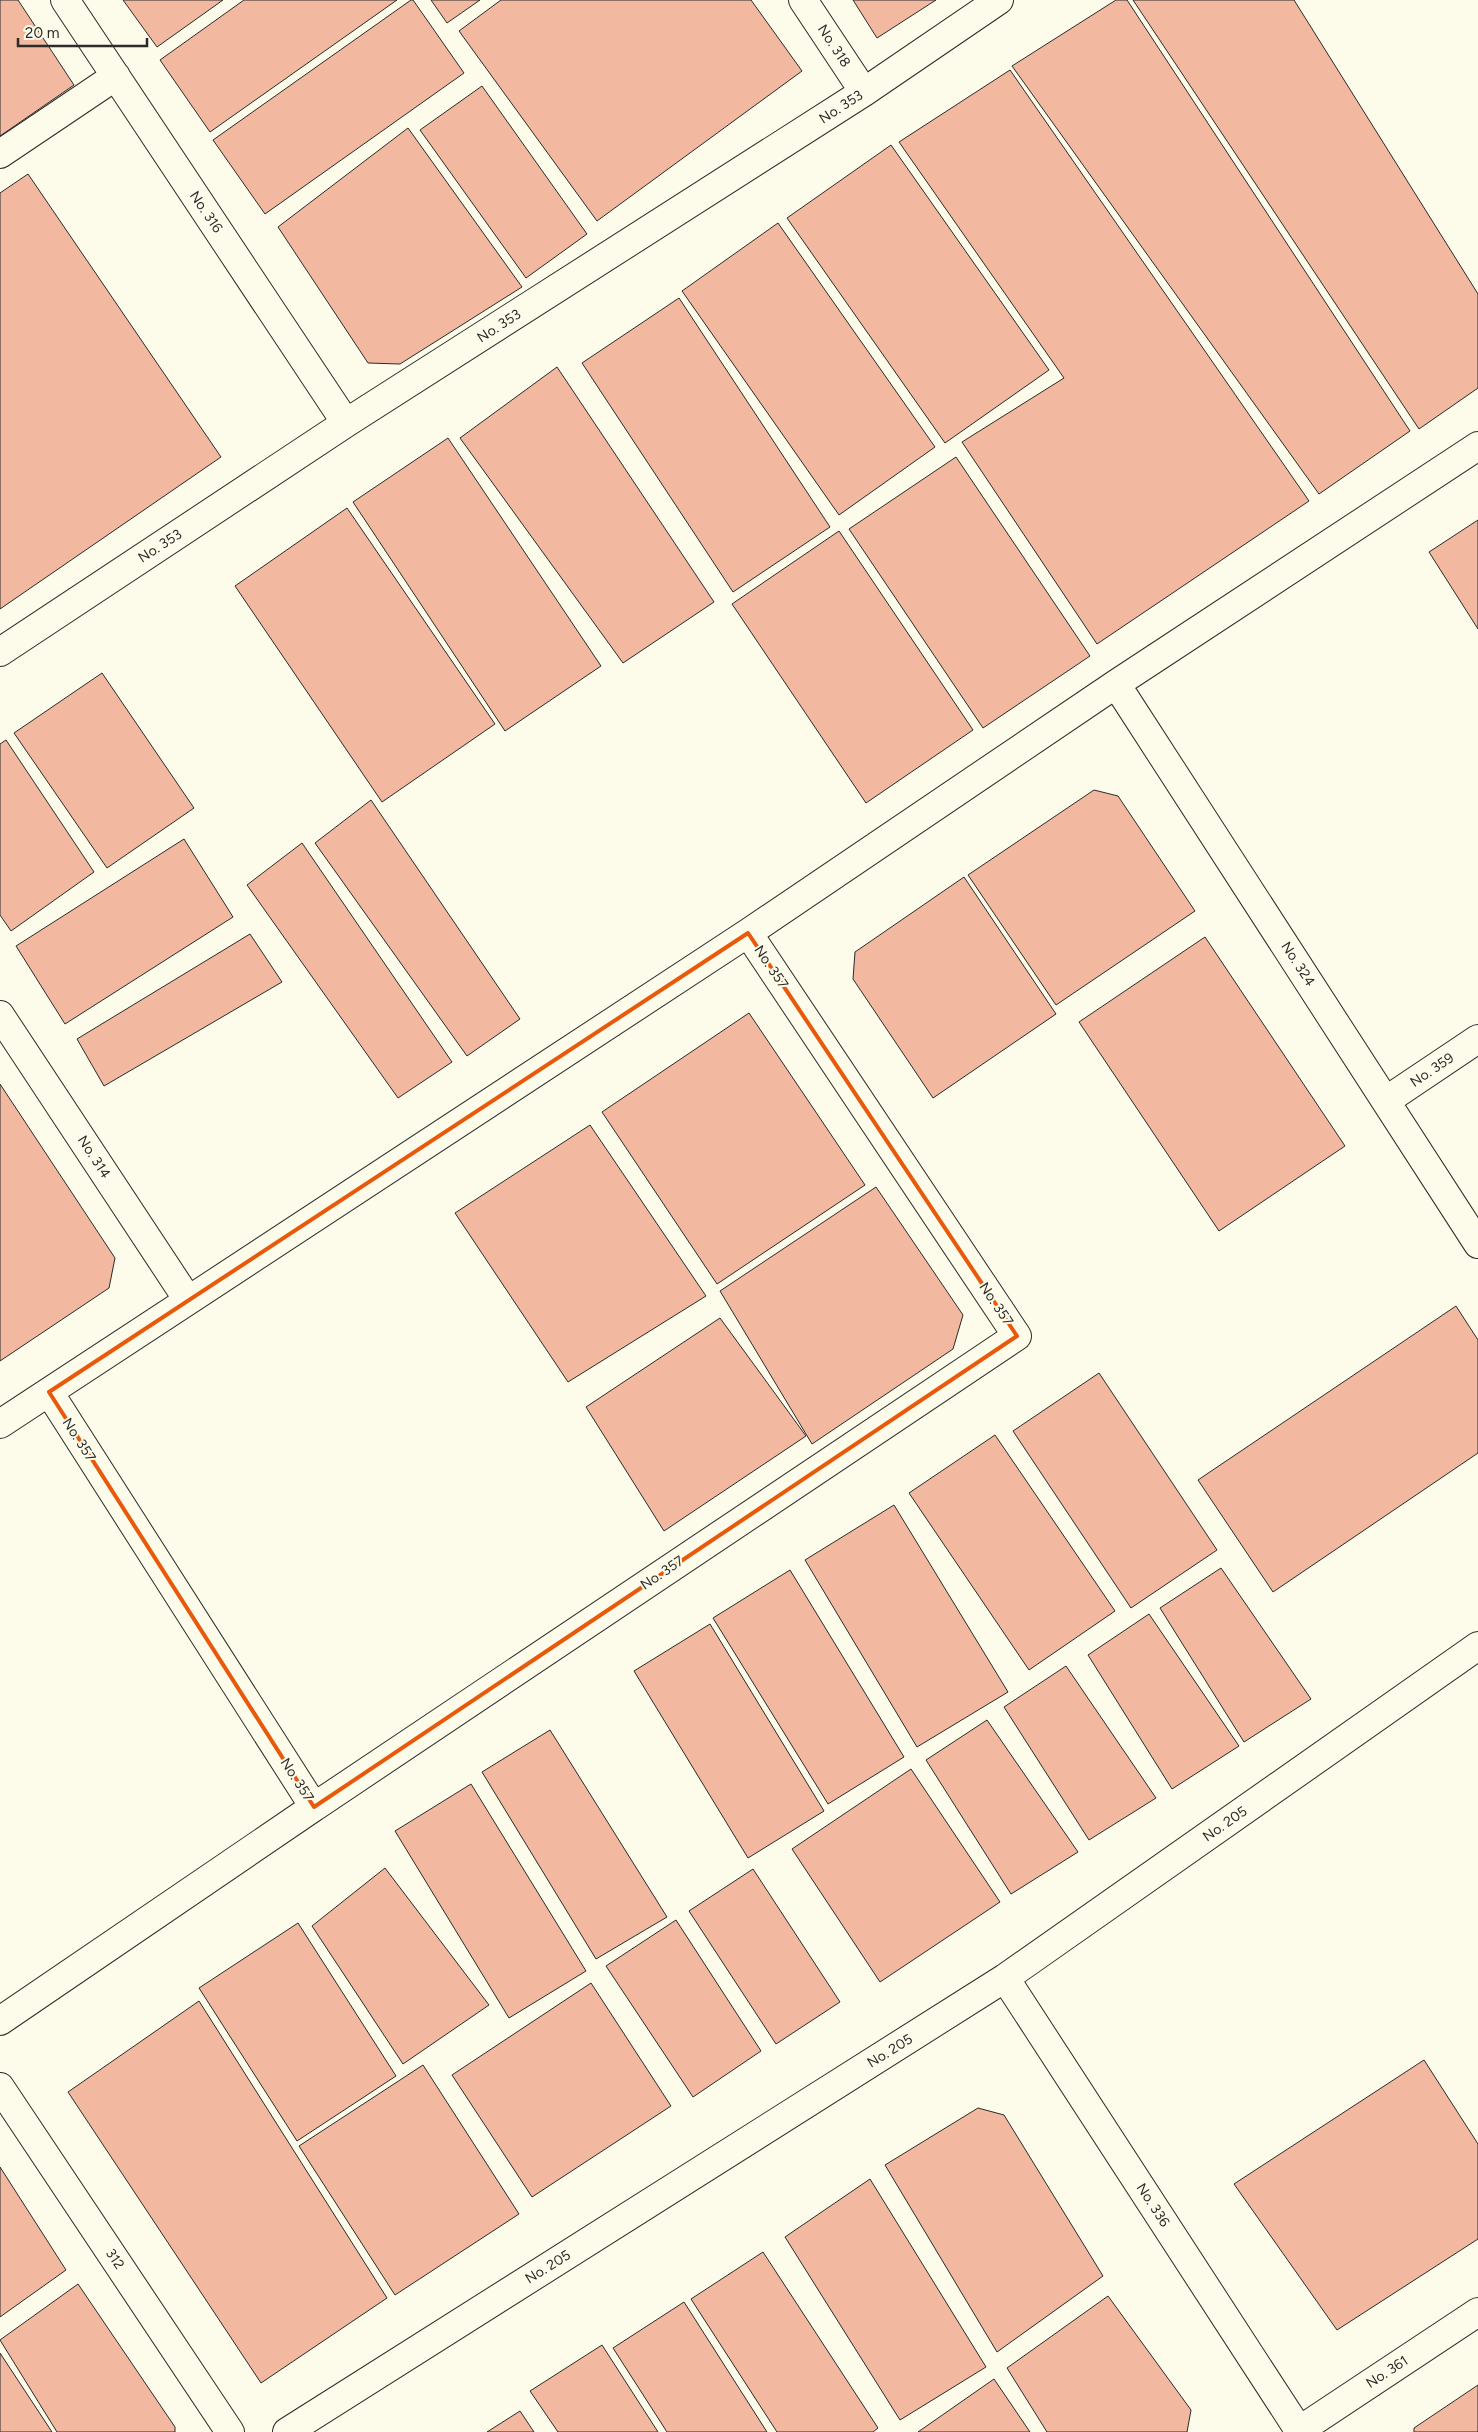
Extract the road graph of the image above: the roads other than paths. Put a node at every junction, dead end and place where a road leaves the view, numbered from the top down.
1 (65, 0) edge
2 (803, 0) edge
3 (1000, 0) edge
4 (116, 76) junction
5 (864, 92) junction
6 (0, 154) edge
7 (346, 423) junction
8 (1478, 446) edge
9 (0, 652) edge
10 (1116, 684) junction
11 (748, 933) junction
12 (0, 1015) edge
13 (1478, 1039) edge
14 (1386, 1100) junction
15 (1478, 1244) edge
16 (188, 1300) junction
17 (49, 1392) junction
18 (0, 1424) edge
19 (1478, 1646) edge
20 (314, 1807) junction
21 (1005, 1978) junction
22 (0, 2021) edge
23 (0, 2087) edge
24 (1478, 2312) edge
25 (1299, 2431) edge
26 (230, 2432) edge
27 (287, 2432) edge

1 - 4 street, No. 316
2 - 5 street, No. 318
3 - 5 street, No. 353
4 - 6 street
4 - 7 street, No. 316
5 - 7 street, No. 353
7 - 9 street, No. 353
8 - 10 street
10 - 11 street
10 - 14 street, No. 324
11 - 16 street
11 - 20 street, No. 357
12 - 16 street, No. 314
13 - 14 street, No. 359
14 - 15 street, No. 324
16 - 17 street
17 - 18 street
17 - 20 street, No. 357
19 - 21 street, No. 205
20 - 22 street
21 - 25 street, No. 336
21 - 27 street, No. 205
23 - 26 street, 312
24 - 25 street, No. 361

